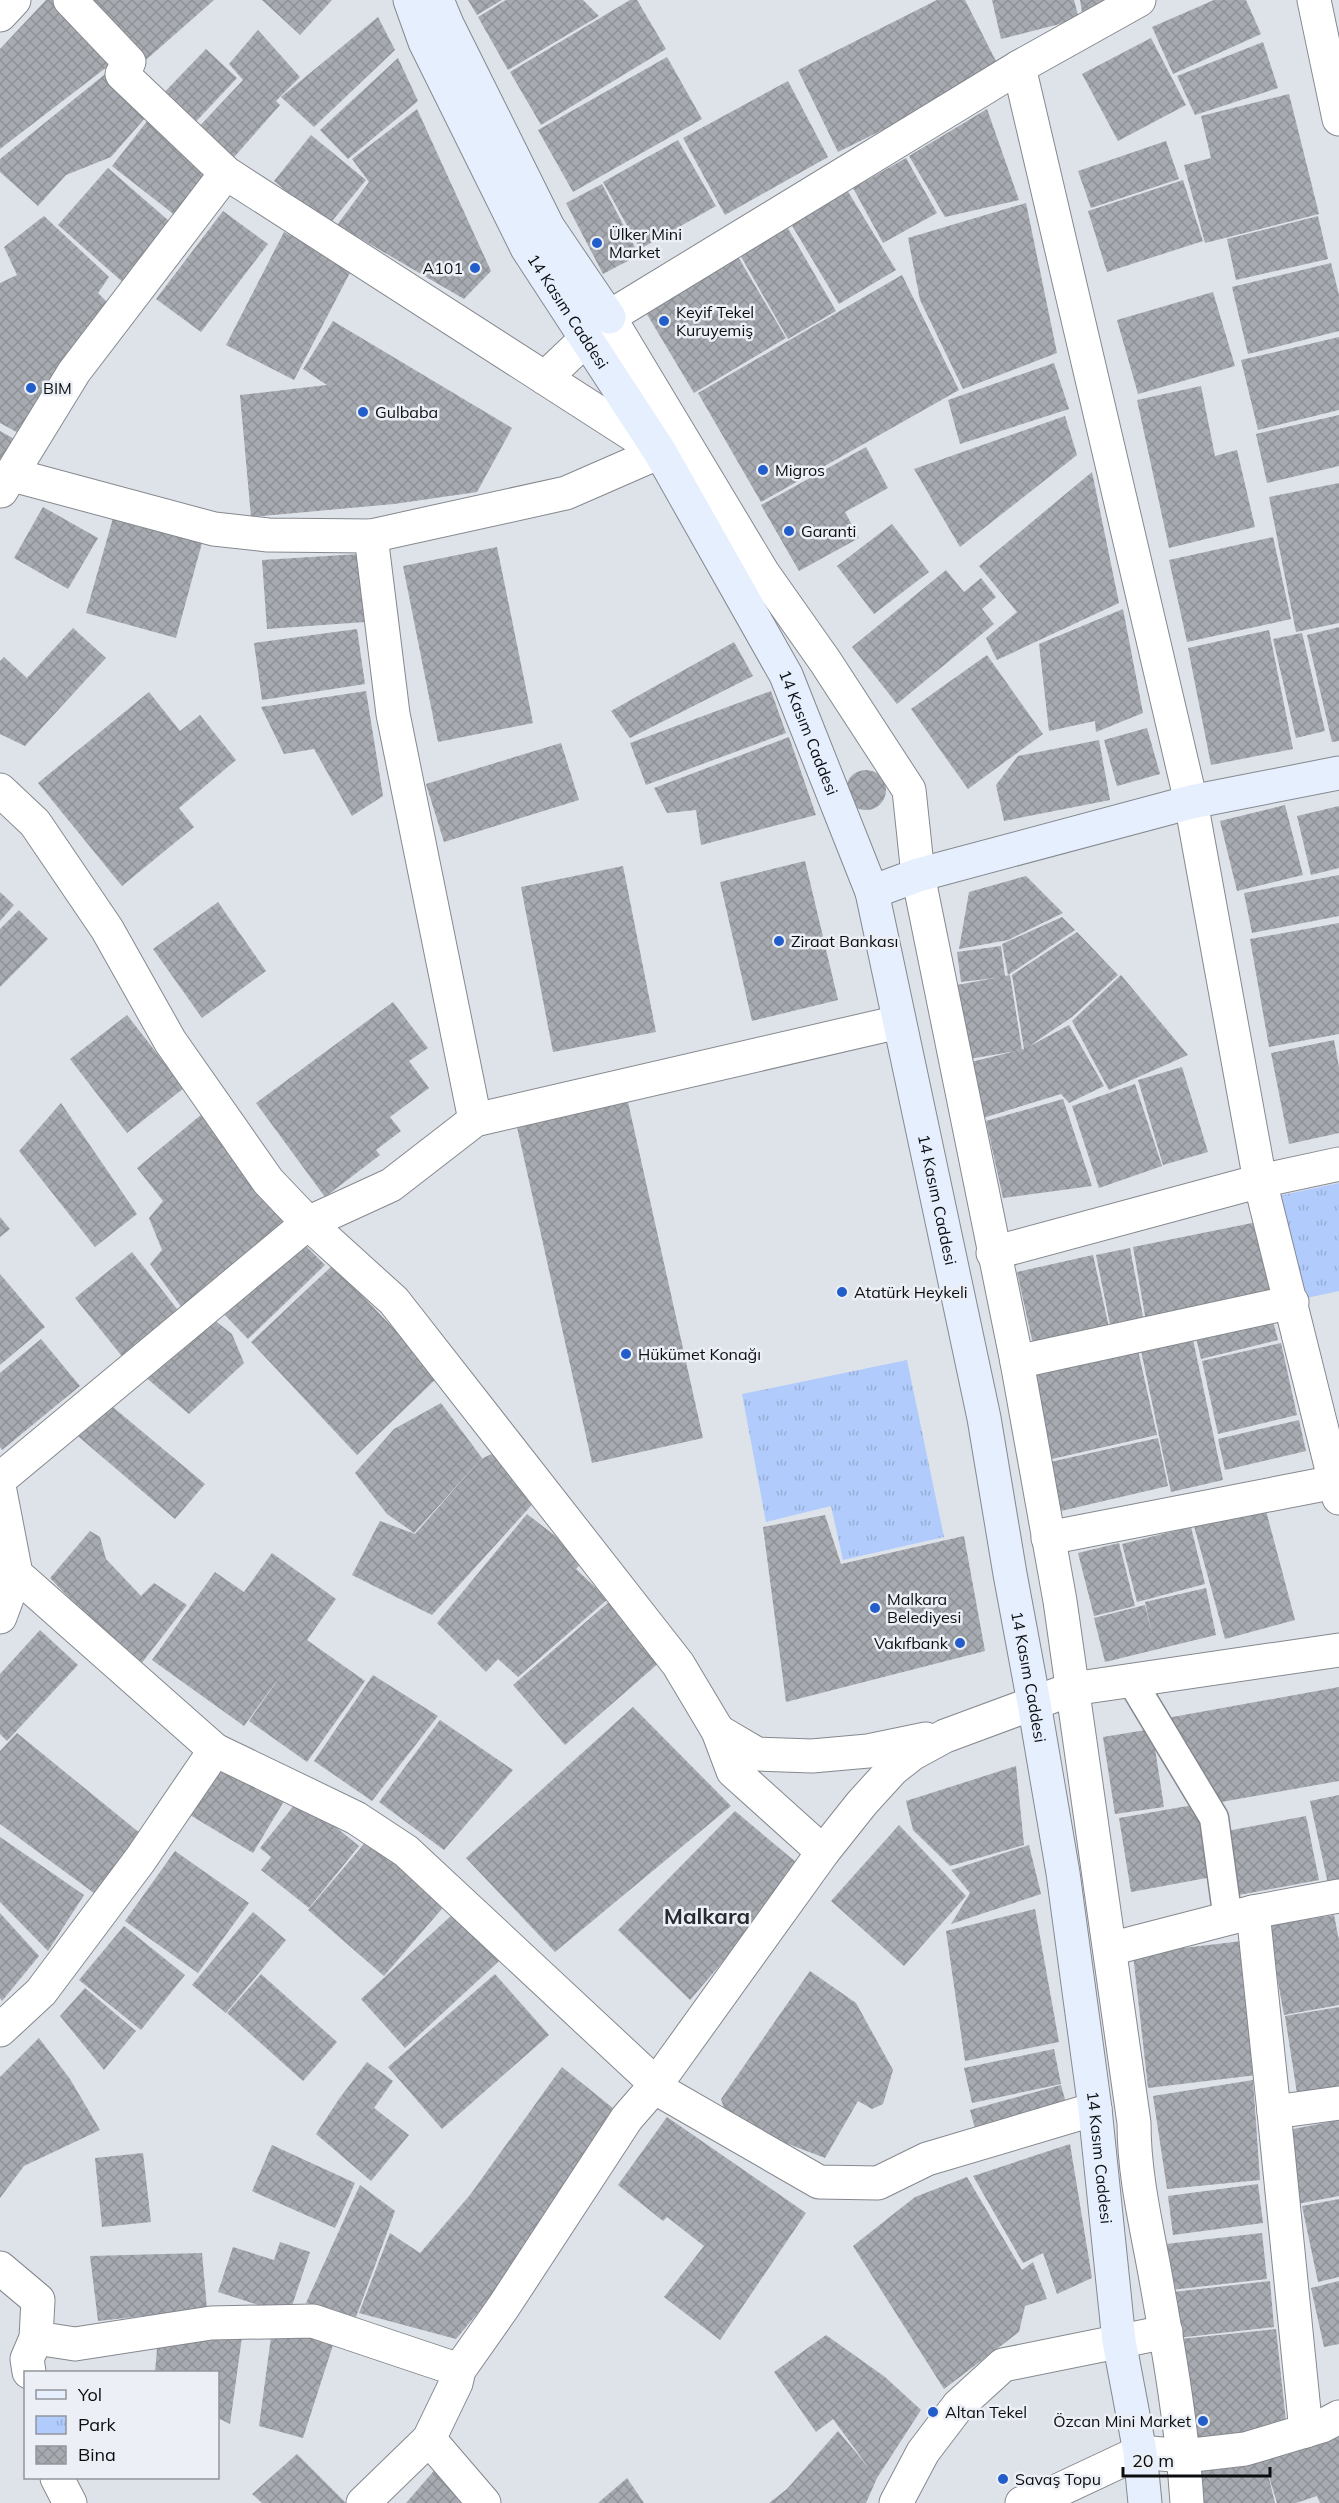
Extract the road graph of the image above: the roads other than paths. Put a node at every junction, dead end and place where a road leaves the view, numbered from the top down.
1 (14, 0) edge
2 (70, 0) edge
3 (410, 0) edge
4 (437, 0) edge
5 (1139, 0) edge
6 (1314, 0) edge
7 (0, 15) edge
8 (1019, 67) junction
9 (1339, 119) edge
10 (226, 173) junction
11 (598, 328) junction
12 (545, 378) junction
13 (660, 452) junction
14 (6, 484) edge
15 (371, 536) junction
16 (1339, 773) edge
17 (0, 790) edge
18 (1191, 802) junction
19 (918, 875) junction
20 (872, 892) junction
21 (899, 1022) junction
22 (475, 1120) junction
23 (1339, 1164) edge
24 (1260, 1181) junction
25 (308, 1223) junction
26 (993, 1253) junction
27 (1292, 1302) junction
28 (1017, 1362) junction
29 (0, 1479) edge
30 (1337, 1490) edge
31 (0, 1491) edge
32 (1048, 1538) junction
33 (16, 1574) junction
34 (0, 1617) edge
35 (1339, 1650) edge
36 (1131, 1680) junction
37 (1072, 1689) junction
38 (1034, 1702) junction
39 (718, 1731) junction
40 (945, 1736) junction
41 (214, 1750) junction
42 (824, 1852) junction
43 (1339, 1896) edge
44 (1240, 1916) junction
45 (1110, 1949) junction
46 (0, 2030) edge
47 (655, 2086) junction
48 (1339, 2103) edge
49 (1095, 2109) junction
50 (1274, 2112) junction
51 (0, 2268) edge
52 (1166, 2332) junction
53 (36, 2338) junction
54 (1119, 2341) junction
55 (459, 2370) junction
56 (29, 2371) edge
57 (1339, 2417) edge
58 (1306, 2431) junction
59 (429, 2439) junction
60 (1140, 2452) junction
61 (1184, 2456) junction
62 (58, 2479) edge
63 (70, 2503) edge
64 (363, 2503) edge
65 (484, 2503) edge
66 (896, 2503) edge
67 (1022, 2503) edge
68 (1144, 2503) edge
69 (1187, 2503) edge

1 - 7 street
2 - 10 street
3 - 11 street, 14 Kasım Caddesi
4 - 11 street
5 - 8 street
6 - 9 street
8 - 11 street
8 - 18 street
10 - 12 street
10 - 14 street
11 - 12 street
11 - 13 street, 14 Kasım Caddesi
11 - 19 street, 14 Kasım Caddesi
12 - 13 street
13 - 15 street
13 - 20 street, 14 Kasım Caddesi
14 - 15 street
15 - 22 street
16 - 18 street
17 - 25 street
18 - 19 street
18 - 24 street
19 - 20 street
19 - 26 street, 14 Kasım Caddesi
20 - 21 street, 14 Kasım Caddesi
21 - 22 street
21 - 38 street, 14 Kasım Caddesi
22 - 25 street
23 - 24 street
24 - 26 street
24 - 27 street
25 - 29 street
25 - 39 street
26 - 28 street, 14 Kasım Caddesi
27 - 28 street
27 - 30 street
28 - 32 street, 14 Kasım Caddesi
30 - 32 street
31 - 33 street
32 - 37 street, 14 Kasım Caddesi
33 - 34 street
33 - 41 street
35 - 36 street
36 - 37 street
36 - 44 lane
37 - 38 street
37 - 45 street, 14 Kasım Caddesi
38 - 40 street
38 - 49 street, 14 Kasım Caddesi
39 - 40 street
39 - 42 street
40 - 42 street
41 - 46 street
41 - 47 street
42 - 47 street
43 - 44 street
44 - 45 street
44 - 50 street
45 - 52 street, 14 Kasım Caddesi
47 - 49 street
47 - 55 street
48 - 50 street
49 - 54 street, 14 Kasım Caddesi
50 - 58 street
51 - 53 street
52 - 54 street
52 - 61 street, 14 Kasım Caddesi
53 - 55 street
53 - 56 street
54 - 60 street, 14 Kasım Caddesi
54 - 66 street
55 - 59 street
57 - 58 street
58 - 61 street
59 - 64 street
59 - 65 street
60 - 61 street
60 - 67 street
60 - 68 street, 14 Kasım Caddesi
61 - 69 street, 14 Kasım Caddesi
62 - 63 street

